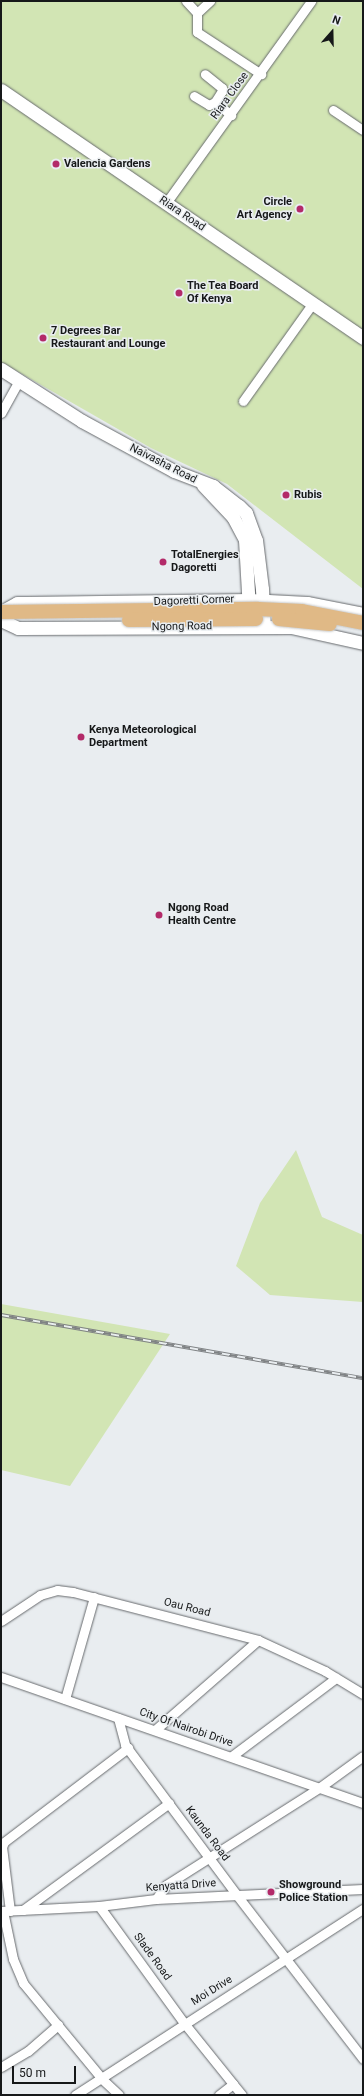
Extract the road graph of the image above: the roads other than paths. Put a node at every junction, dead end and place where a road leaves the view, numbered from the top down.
1 (210, 1) edge
2 (311, 1) edge
3 (189, 2) edge
4 (197, 13) junction
5 (205, 74) dead end
6 (261, 74) junction
7 (1, 90) edge
8 (194, 96) dead end
9 (215, 102) junction
10 (334, 110) dead end
11 (231, 115) junction
12 (363, 130) edge
13 (166, 203) junction
14 (313, 303) junction
15 (363, 338) edge
16 (1, 369) edge
17 (19, 381) junction
18 (243, 401) dead end
19 (1, 413) edge
20 (202, 483) junction
21 (249, 600) junction
22 (263, 600) junction
23 (104, 603) junction
24 (363, 614) edge
25 (1, 616) edge
26 (248, 622) junction
27 (264, 623) junction
28 (363, 623) edge
29 (105, 628) junction
30 (363, 632) edge
31 (363, 643) edge
32 (94, 1597) junction
33 (1, 1621) edge
34 (258, 1640) junction
35 (1, 1677) edge
36 (336, 1678) junction
37 (363, 1694) edge
38 (65, 1699) junction
39 (118, 1718) junction
40 (155, 1730) junction
41 (128, 1748) junction
42 (232, 1756) junction
43 (363, 1756) edge
44 (319, 1788) junction
45 (169, 1803) junction
46 (363, 1803) edge
47 (209, 1857) junction
48 (363, 1889) edge
49 (236, 1894) junction
50 (156, 1899) junction
51 (99, 1906) junction
52 (363, 1909) edge
53 (23, 1910) junction
54 (5, 1911) edge
55 (287, 1958) junction
56 (184, 2023) junction
57 (58, 2025) junction
58 (363, 2060) edge
59 (1, 2067) edge
60 (102, 2079) junction
61 (233, 2084) junction
62 (75, 2095) edge
63 (119, 2095) edge
64 (219, 2095) edge
65 (242, 2095) edge

1 - 4 street
2 - 6 street, Riara Close
3 - 4 street
4 - 6 street
5 - 9 street
6 - 11 street, Riara Close
7 - 13 main road, Riara Road
8 - 9 street
9 - 11 street
10 - 12 street
11 - 13 street, Riara Close
13 - 14 main road, Riara Road
14 - 15 main road, Riara Road
14 - 18 street
16 - 17 main road, Naivasha Road
17 - 19 street
17 - 20 main road, Naivasha Road
20 - 21 main road, Dagoretti Corner
20 - 22 main road, Naivasha Road
21 - 22 main road
21 - 23 main road, Dagoretti Corner
21 - 26 main road
22 - 24 main road
22 - 27 main road
23 - 25 main road
23 - 29 main road
25 - 26 main road, Ngong Road, bridge
25 - 28 main road, Ngong Road, bridge
25 - 29 main road, Ngong Road
26 - 27 main road, Ngong Road, bridge
26 - 29 main road, Ngong Road
27 - 30 main road, Ngong Road, bridge
27 - 31 main road, Ngong Road
32 - 33 street, Oau Road
32 - 34 street, Oau Road
32 - 38 street
34 - 36 street, Oau Road
34 - 40 street
35 - 38 street, City Of Nairobi Drive
36 - 37 street, Oau Road
36 - 42 street
38 - 39 street, City Of Nairobi Drive
39 - 40 street, City Of Nairobi Drive
39 - 41 street, Kaunda Road
40 - 42 street, City Of Nairobi Drive
41 - 45 street, Kaunda Road
41 - 54 street
42 - 44 street, City Of Nairobi Drive
43 - 44 street
44 - 46 street, City Of Nairobi Drive
44 - 47 street
45 - 47 street, Kaunda Road
45 - 53 street
47 - 49 street, Kaunda Road
47 - 50 street
48 - 49 street, Kenyatta Drive
49 - 50 street, Kenyatta Drive
49 - 55 street, Kaunda Road
50 - 51 street, Kenyatta Drive
51 - 53 street, Kenyatta Drive
51 - 56 street, Slade Road
52 - 55 street, Moi Drive
53 - 54 street, Kenyatta Drive
54 - 57 street
55 - 56 street, Moi Drive
55 - 58 street, Kaunda Road
56 - 60 street, Moi Drive
56 - 61 street, Slade Road
57 - 59 street
57 - 60 street
60 - 62 street, Moi Drive
60 - 63 street
61 - 64 street
61 - 65 street, Slade Road

